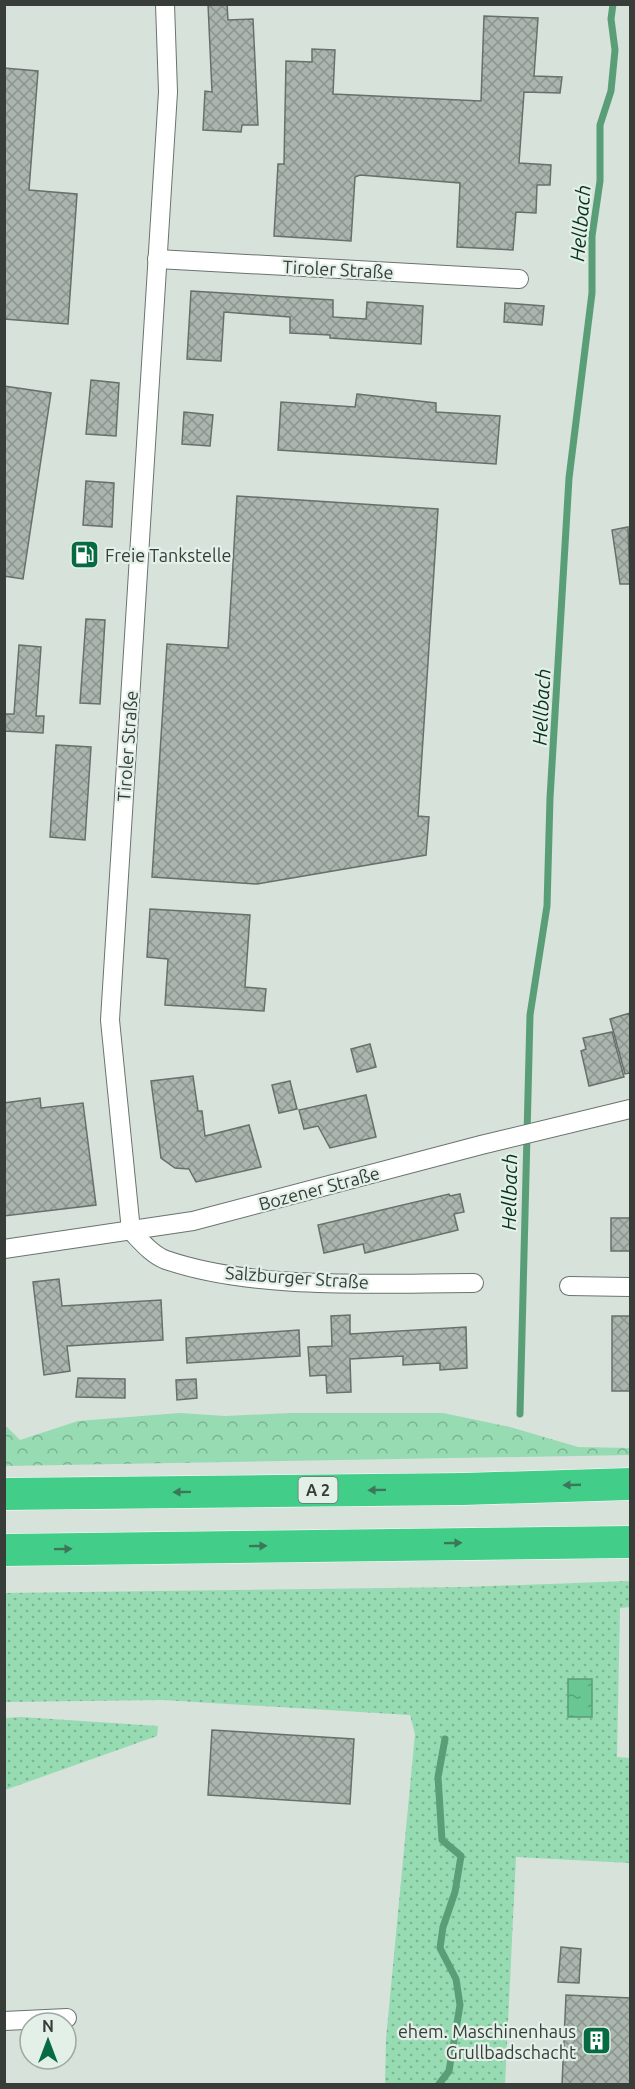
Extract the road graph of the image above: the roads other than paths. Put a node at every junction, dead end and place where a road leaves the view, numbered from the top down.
1 (165, 4) edge
2 (157, 259) junction
3 (519, 279) dead end
4 (630, 1109) edge
5 (131, 1231) junction
6 (4, 1249) edge
7 (474, 1283) dead end
8 (569, 1286) dead end
9 (630, 1287) edge
10 (630, 1484) edge
11 (4, 1494) edge
12 (630, 1542) edge
13 (4, 1550) edge

1 - 2 street, Tiroler Straße
2 - 3 street, Tiroler Straße
2 - 5 street, Tiroler Straße
4 - 5 street, Bozener Straße
5 - 6 street, Bozener Straße
5 - 7 street, Salzburger Straße
8 - 9 street
10 -> 11 highway, A 2
13 -> 12 highway

